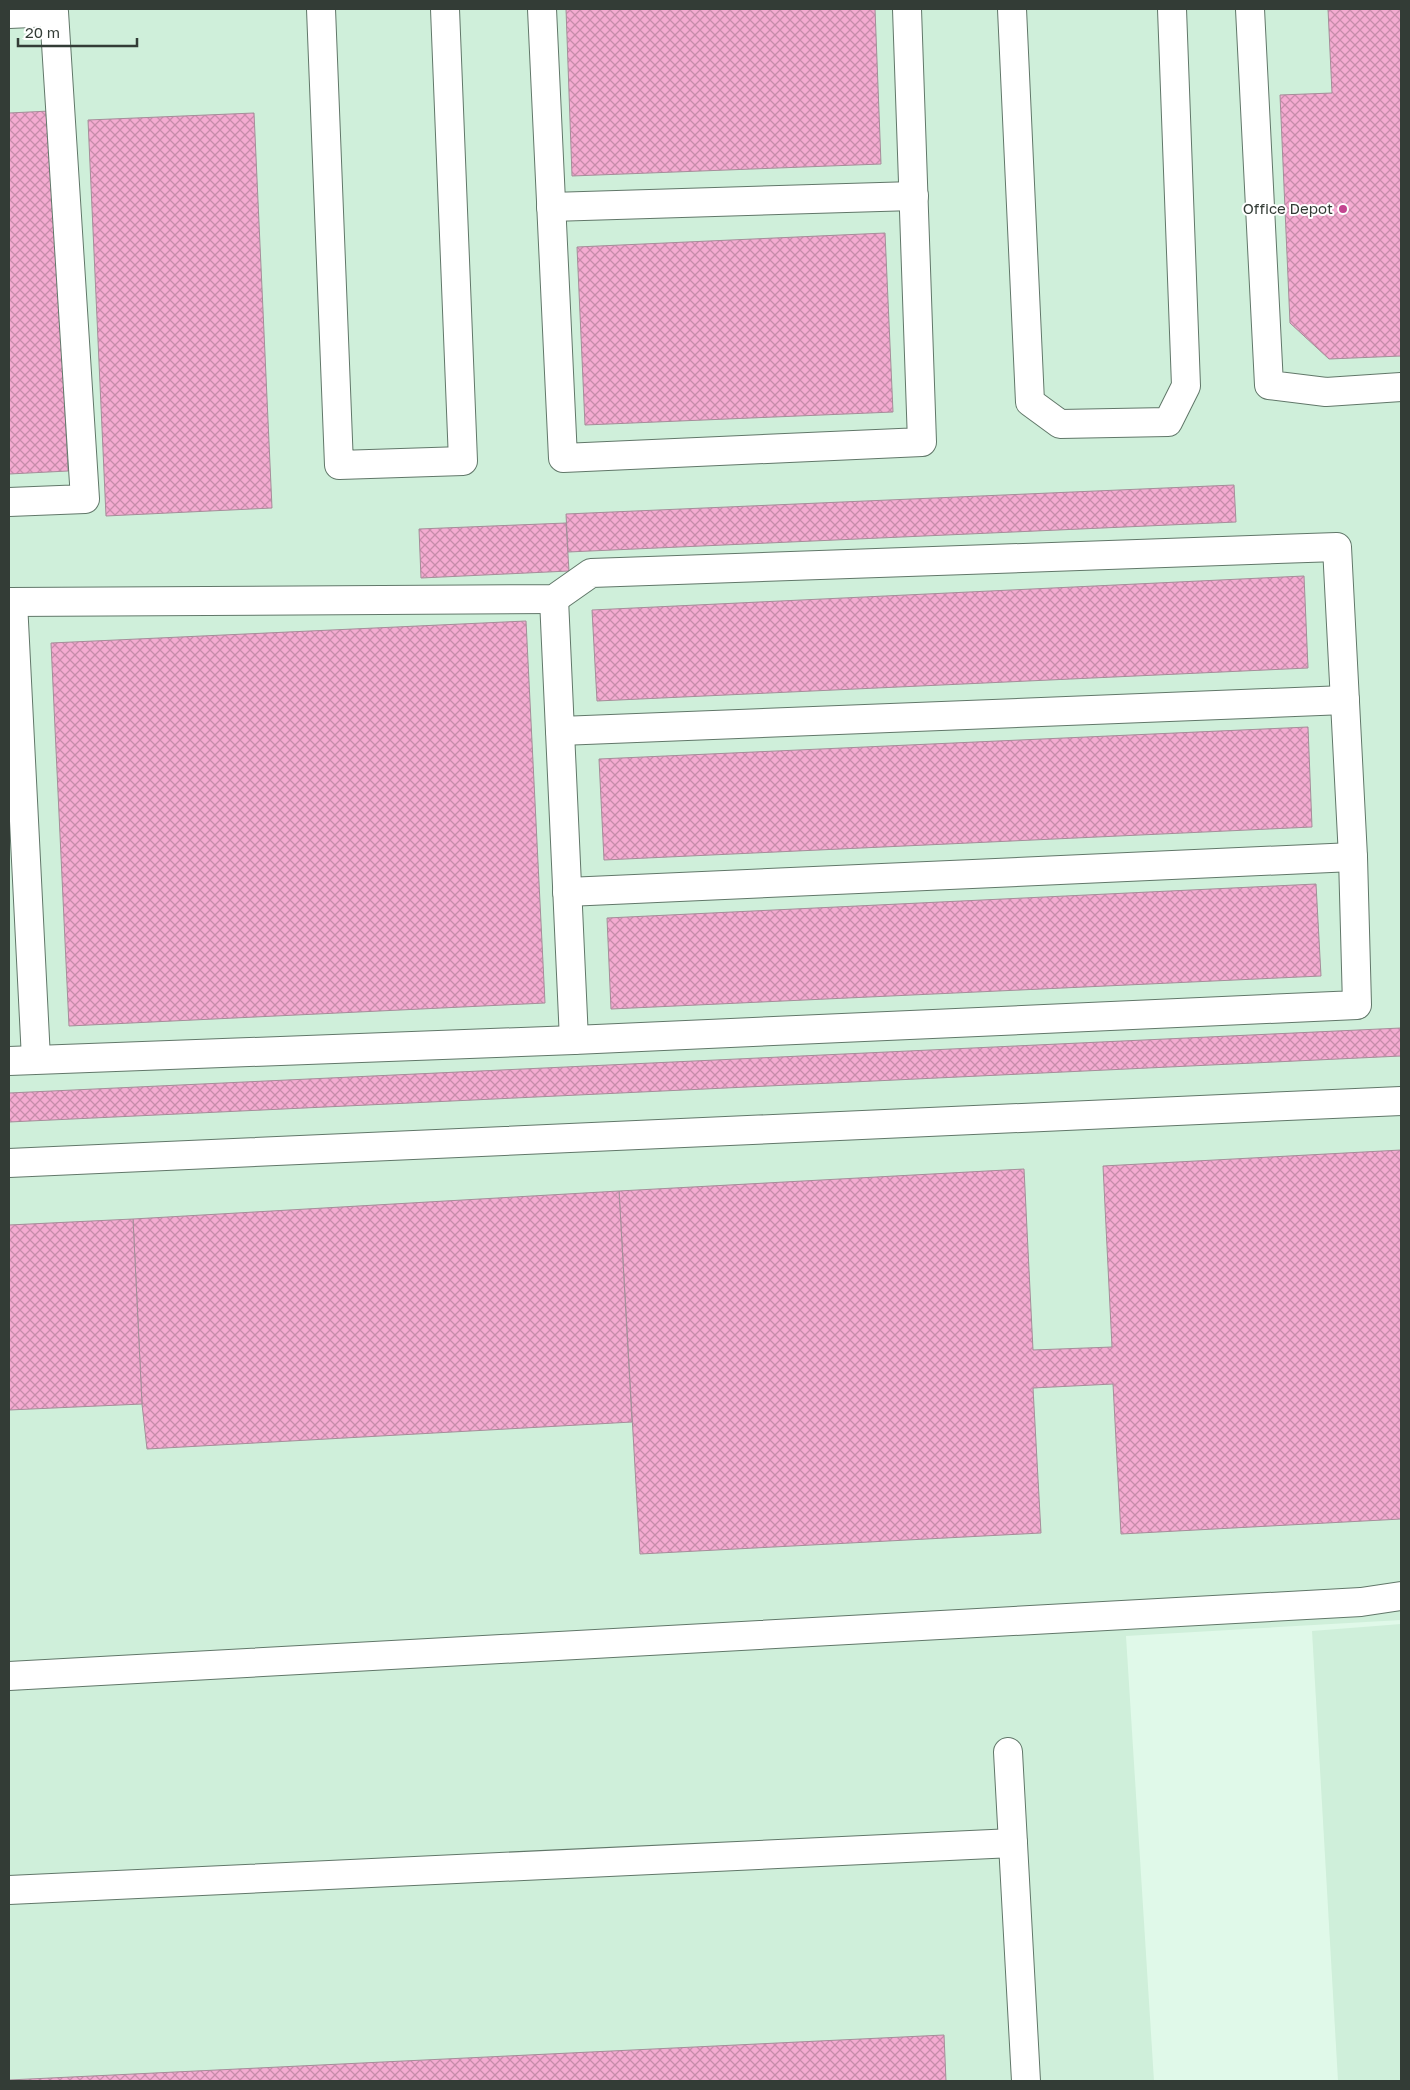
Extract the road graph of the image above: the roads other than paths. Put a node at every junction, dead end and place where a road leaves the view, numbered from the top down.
1 (322, 9) edge
2 (445, 9) edge
3 (542, 9) edge
4 (907, 9) edge
5 (1012, 9) edge
6 (1172, 9) edge
7 (1250, 9) edge
8 (9, 14) edge
9 (914, 196) junction
10 (551, 208) junction
11 (1401, 387) edge
12 (9, 502) edge
13 (554, 599) junction
14 (11, 602) edge
15 (1345, 700) junction
16 (560, 731) junction
17 (15, 753) edge
18 (1353, 857) junction
19 (567, 892) junction
20 (18, 898) edge
21 (574, 1040) junction
22 (36, 1060) junction
23 (9, 1061) edge
24 (1401, 1101) edge
25 (9, 1163) edge
26 (1401, 1596) edge
27 (9, 1676) edge
28 (1008, 1752) dead end
29 (1013, 1843) junction
30 (9, 1890) edge
31 (1026, 2081) edge

1 - 2 lane
3 - 10 lane
4 - 9 lane
5 - 6 lane
7 - 11 lane
8 - 12 lane
9 - 10 lane
9 - 10 lane
13 - 14 lane
13 - 15 lane
13 - 16 lane
14 - 17 lane
15 - 16 lane
15 - 18 lane
16 - 19 lane
17 - 20 lane
18 - 19 lane
18 - 21 lane
19 - 21 lane
20 - 22 lane
21 - 22 lane
22 - 23 lane
24 - 25 lane
26 - 27 lane
28 - 29 lane
29 - 30 lane
29 - 31 lane

